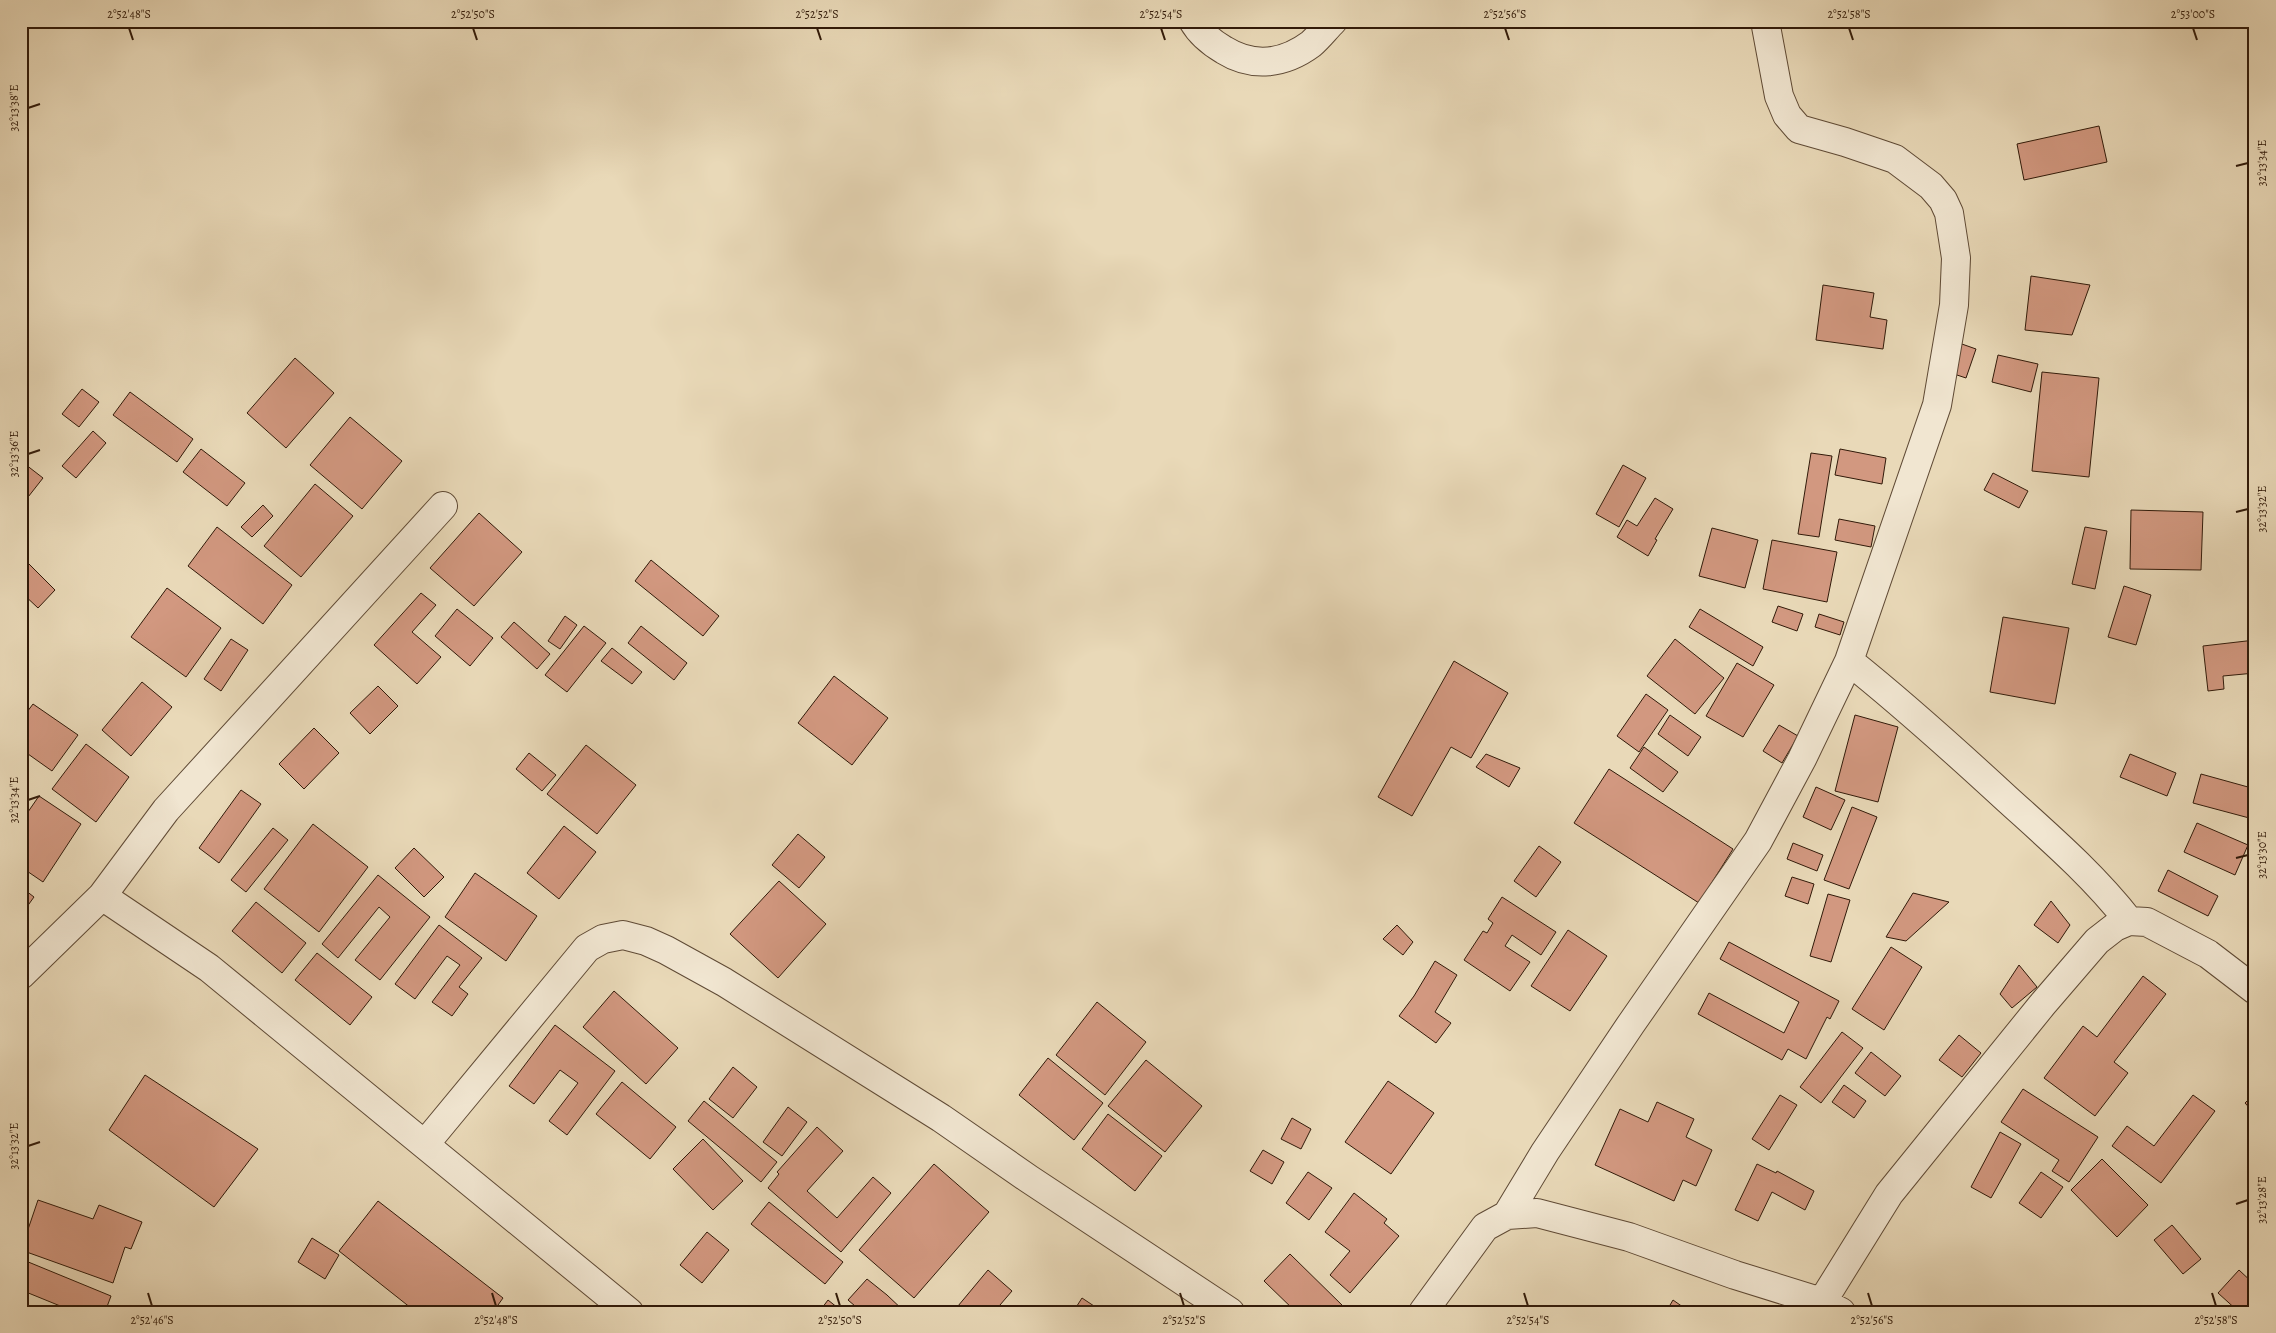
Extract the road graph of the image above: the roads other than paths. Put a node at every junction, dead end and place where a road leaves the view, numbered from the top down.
1 (1193, 21) edge
2 (1333, 21) edge
3 (1765, 21) edge
4 (443, 506) dead end
5 (1849, 661) junction
6 (102, 896) junction
7 (2128, 921) junction
8 (21, 975) edge
9 (2255, 990) edge
10 (425, 1144) junction
11 (1508, 1215) junction
12 (1832, 1307) edge
13 (629, 1312) edge
14 (1230, 1312) edge
15 (1423, 1312) edge

1 - 2 street
3 - 5 street
4 - 6 street
5 - 7 street
5 - 11 street
6 - 8 street
6 - 10 street
7 - 9 street
7 - 12 street
10 - 13 street
10 - 14 street
11 - 12 street
11 - 15 street

